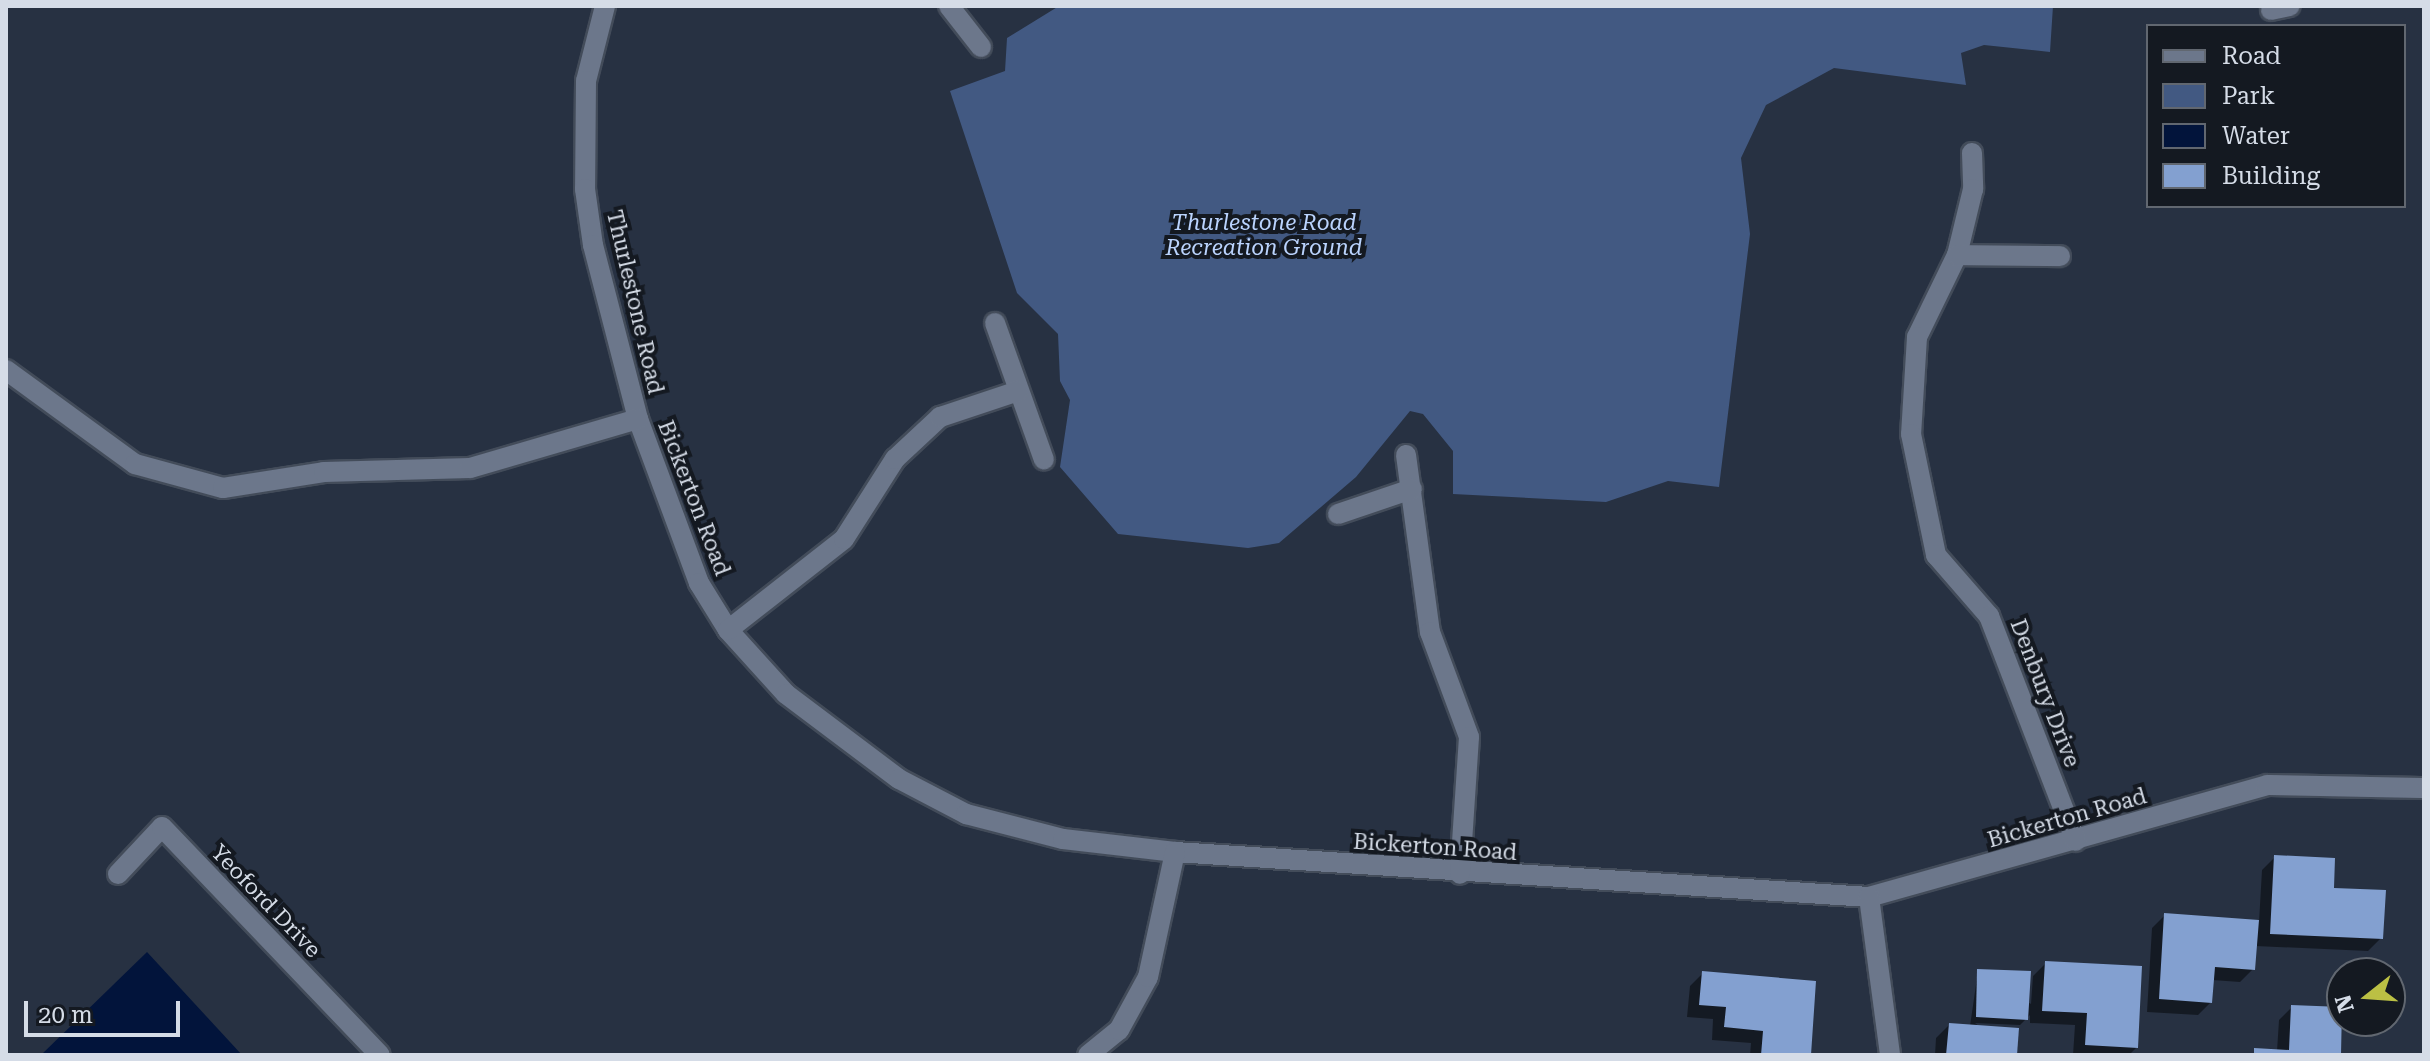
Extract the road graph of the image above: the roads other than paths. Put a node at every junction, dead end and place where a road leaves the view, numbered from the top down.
1 (605, 6) edge
2 (949, 6) edge
3 (981, 47) dead end
4 (1972, 153) dead end
5 (1957, 255) junction
6 (2060, 256) dead end
7 (995, 323) dead end
8 (6, 370) edge
9 (1018, 391) junction
10 (638, 419) junction
11 (1406, 455) dead end
12 (1044, 460) dead end
13 (1412, 489) junction
14 (1338, 514) dead end
15 (728, 630) junction
16 (2424, 788) edge
17 (2076, 841) junction
18 (1175, 852) junction
19 (118, 874) dead end
20 (1460, 874) junction
21 (1869, 897) junction
22 (380, 1055) edge
23 (1088, 1055) edge
24 (1890, 1055) edge

1 - 10 street, Thurlestone Road
2 - 3 street
4 - 5 street, Denbury Drive
5 - 6 street
5 - 17 street, Denbury Drive
7 - 9 street
8 - 10 street
9 - 12 street
9 - 15 street
10 - 15 street, Bickerton Road
11 - 13 street
13 - 14 street
13 - 20 street
15 - 18 street, Bickerton Road
16 - 17 street, Bickerton Road
17 - 21 street, Bickerton Road
18 - 20 street, Bickerton Road
18 - 23 street
19 - 22 street, Yeoford Drive
20 - 21 street, Bickerton Road
21 - 24 street

